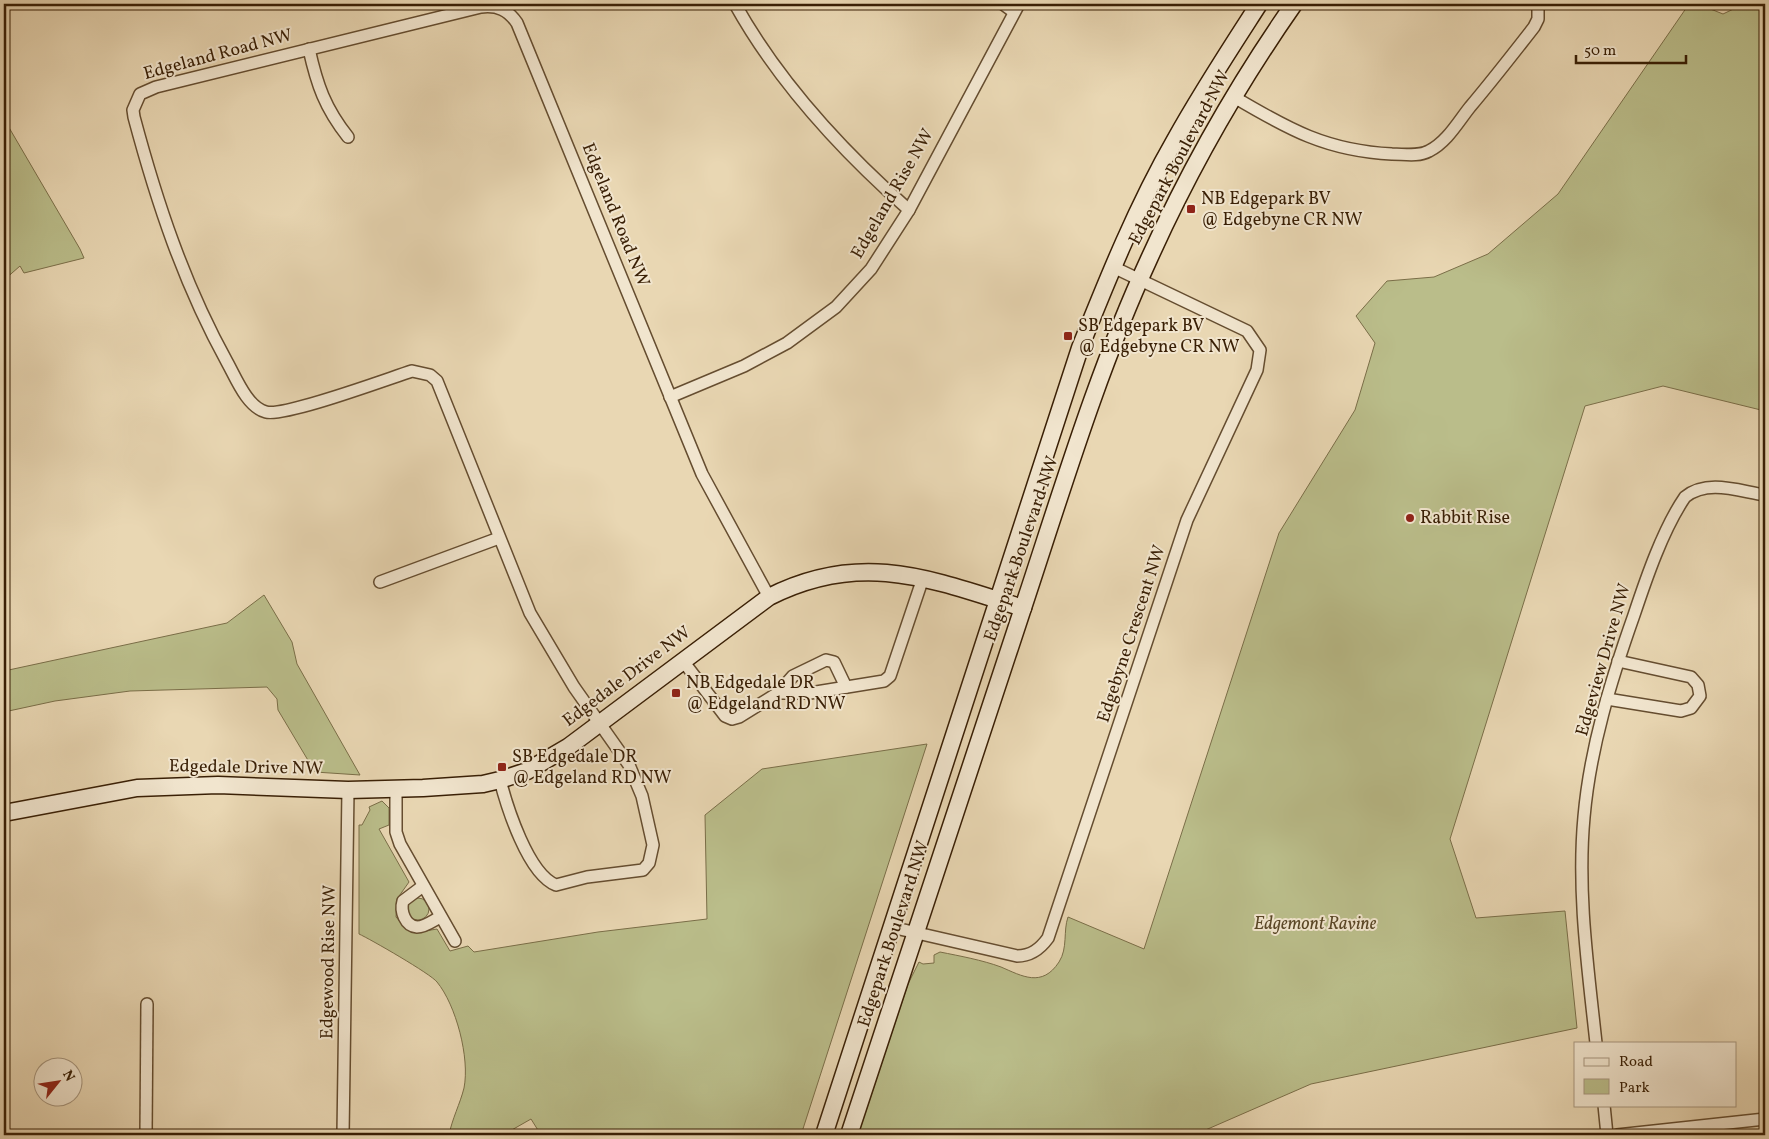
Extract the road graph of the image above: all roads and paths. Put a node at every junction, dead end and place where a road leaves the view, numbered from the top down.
1 (735, 4) edge
2 (1003, 4) edge
3 (1259, 4) edge
4 (1294, 4) edge
5 (1538, 4) edge
6 (1017, 8) edge
7 (309, 49) junction
8 (1234, 97) junction
9 (348, 137) dead end
10 (908, 210) junction
11 (1113, 267) junction
12 (1140, 280) junction
13 (670, 397) junction
14 (1765, 496) edge
15 (499, 538) junction
16 (923, 578) junction
17 (380, 582) dead end
18 (770, 597) junction
19 (998, 600) junction
20 (1023, 608) junction
21 (683, 661) junction
22 (1618, 661) junction
23 (846, 687) junction
24 (778, 693) junction
25 (1607, 699) junction
26 (601, 722) junction
27 (500, 780) junction
28 (396, 788) junction
29 (348, 790) junction
30 (4, 813) edge
31 (423, 886) junction
32 (440, 917) junction
33 (891, 928) junction
34 (915, 933) junction
35 (454, 941) dead end
36 (147, 1004) dead end
37 (1596, 1042) edge
38 (1604, 1106) edge
39 (1765, 1119) edge
40 (146, 1135) edge
41 (343, 1135) edge
42 (824, 1135) edge
43 (849, 1135) edge
44 (1607, 1135) edge
45 (1617, 1135) edge

1 - 10 street
2 - 6 street
3 - 11 street, Edgepark Boulevard NW
4 - 8 street, Edgepark Boulevard NW
5 - 8 street
6 - 10 street, Edgeland Rise NW
7 - 9 street
7 - 13 street, Edgeland Road NW
7 - 15 street, Edgeland Road NW
8 - 12 street, Edgepark Boulevard NW
10 - 13 street, Edgeland Rise NW
11 - 12 street, Edgebyne Crescent NW
11 - 19 street, Edgepark Boulevard NW
12 - 20 street, Edgepark Boulevard NW
12 - 34 street, Edgebyne Crescent NW
13 - 18 street, Edgeland Road NW
14 - 22 street, Edgeview Drive NW
15 - 17 street
15 - 26 street, Edgeland Road NW
16 - 18 street, Edgedale Drive NW
16 - 19 street, Edgedale Drive NW
16 - 23 street
18 - 21 street, Edgedale Drive NW
19 - 20 street, Edgedale Drive NW
19 - 33 street, Edgepark Boulevard NW
20 - 34 street, Edgepark Boulevard NW
21 - 24 street
21 - 26 street, Edgedale Drive NW
22 - 25 street, Edgeview Drive NW
22 - 25 street
23 - 24 street
23 - 24 street
25 - 37 street, Edgeview Drive NW
26 - 27 street, Edgedale Drive NW
26 - 27 street, Edgeland Road NW
27 - 28 street, Edgedale Drive NW
28 - 29 street, Edgedale Drive NW
28 - 31 street
29 - 30 street, Edgedale Drive NW
29 - 41 street, Edgewood Rise NW
31 - 32 street
31 - 32 street
32 - 35 street
33 - 34 street, Edgebyne Crescent NW
33 - 42 street, Edgepark Boulevard NW
34 - 43 street, Edgepark Boulevard NW
36 - 40 street
38 - 44 street
39 - 45 street

